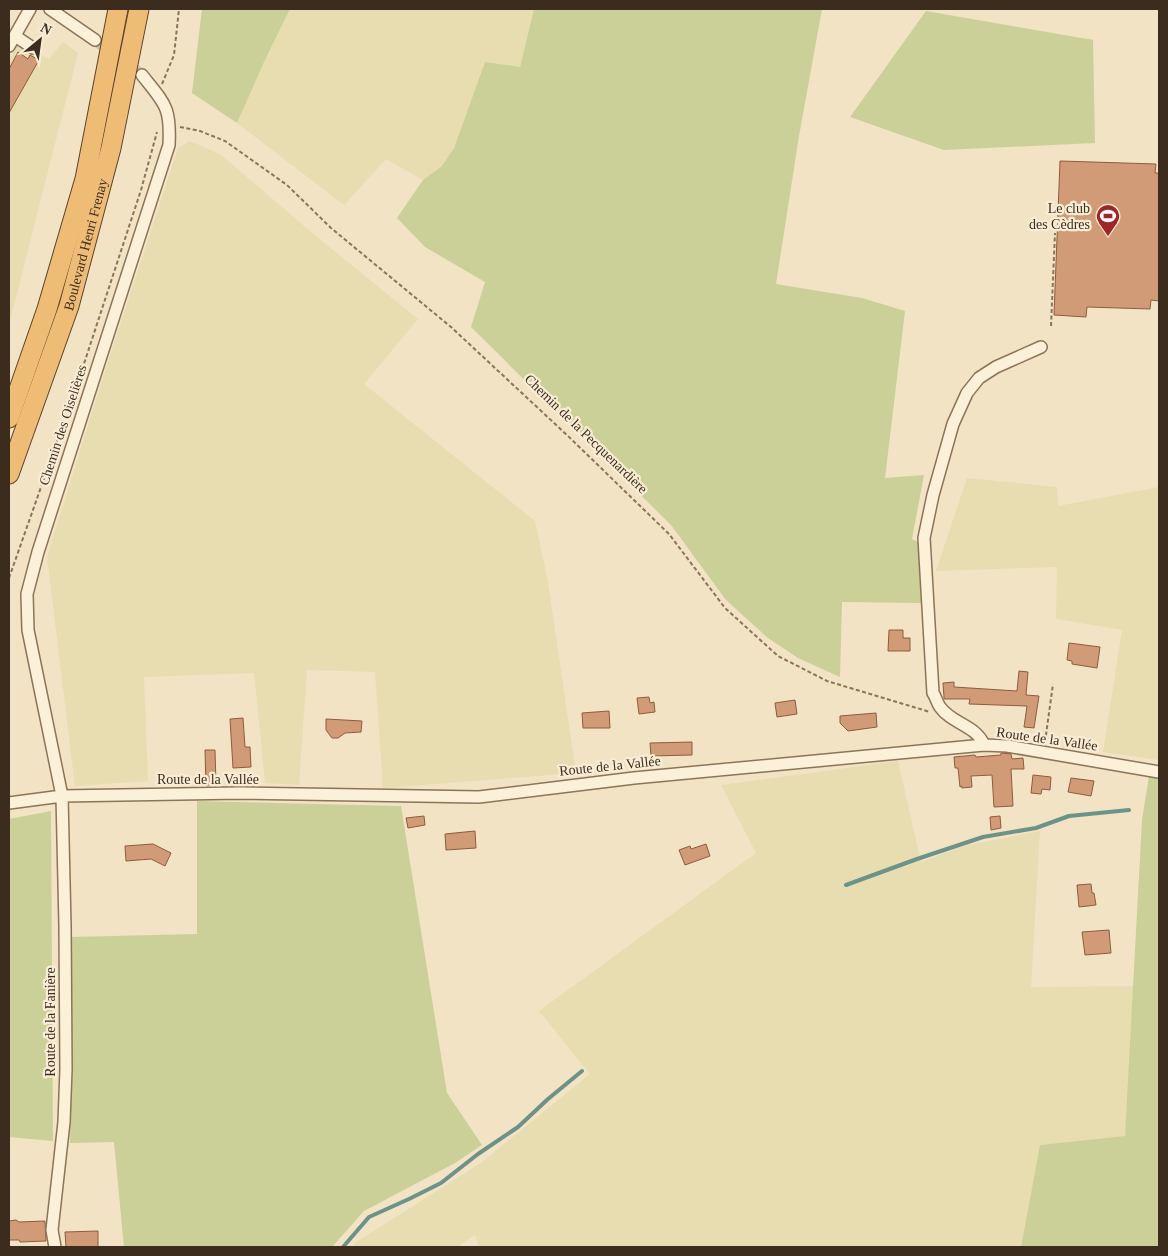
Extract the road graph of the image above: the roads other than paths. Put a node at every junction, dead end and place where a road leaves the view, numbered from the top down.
1 (30, 9) edge
2 (50, 9) edge
3 (118, 9) edge
4 (139, 9) edge
5 (95, 40) tunnel mouth
6 (12, 41) edge
7 (34, 48) dead end
8 (142, 76) tunnel mouth
9 (1041, 347) dead end
10 (9, 418) edge
11 (9, 474) edge
12 (984, 745) junction
13 (1159, 772) edge
14 (62, 796) junction
15 (9, 803) edge
16 (55, 1247) edge

1 - 6 street
2 - 5 street
3 - 10 highway, Boulevard Henri Frenay
4 - 11 highway, Boulevard Henri Frenay
6 - 7 street
8 - 14 street, Chemin des Oiselières
9 - 12 street
12 - 13 street, Route de la Vallée
12 - 14 street, Route de la Vallée
14 - 15 street, Route de la Vallée
14 - 16 street, Route de la Fanière

